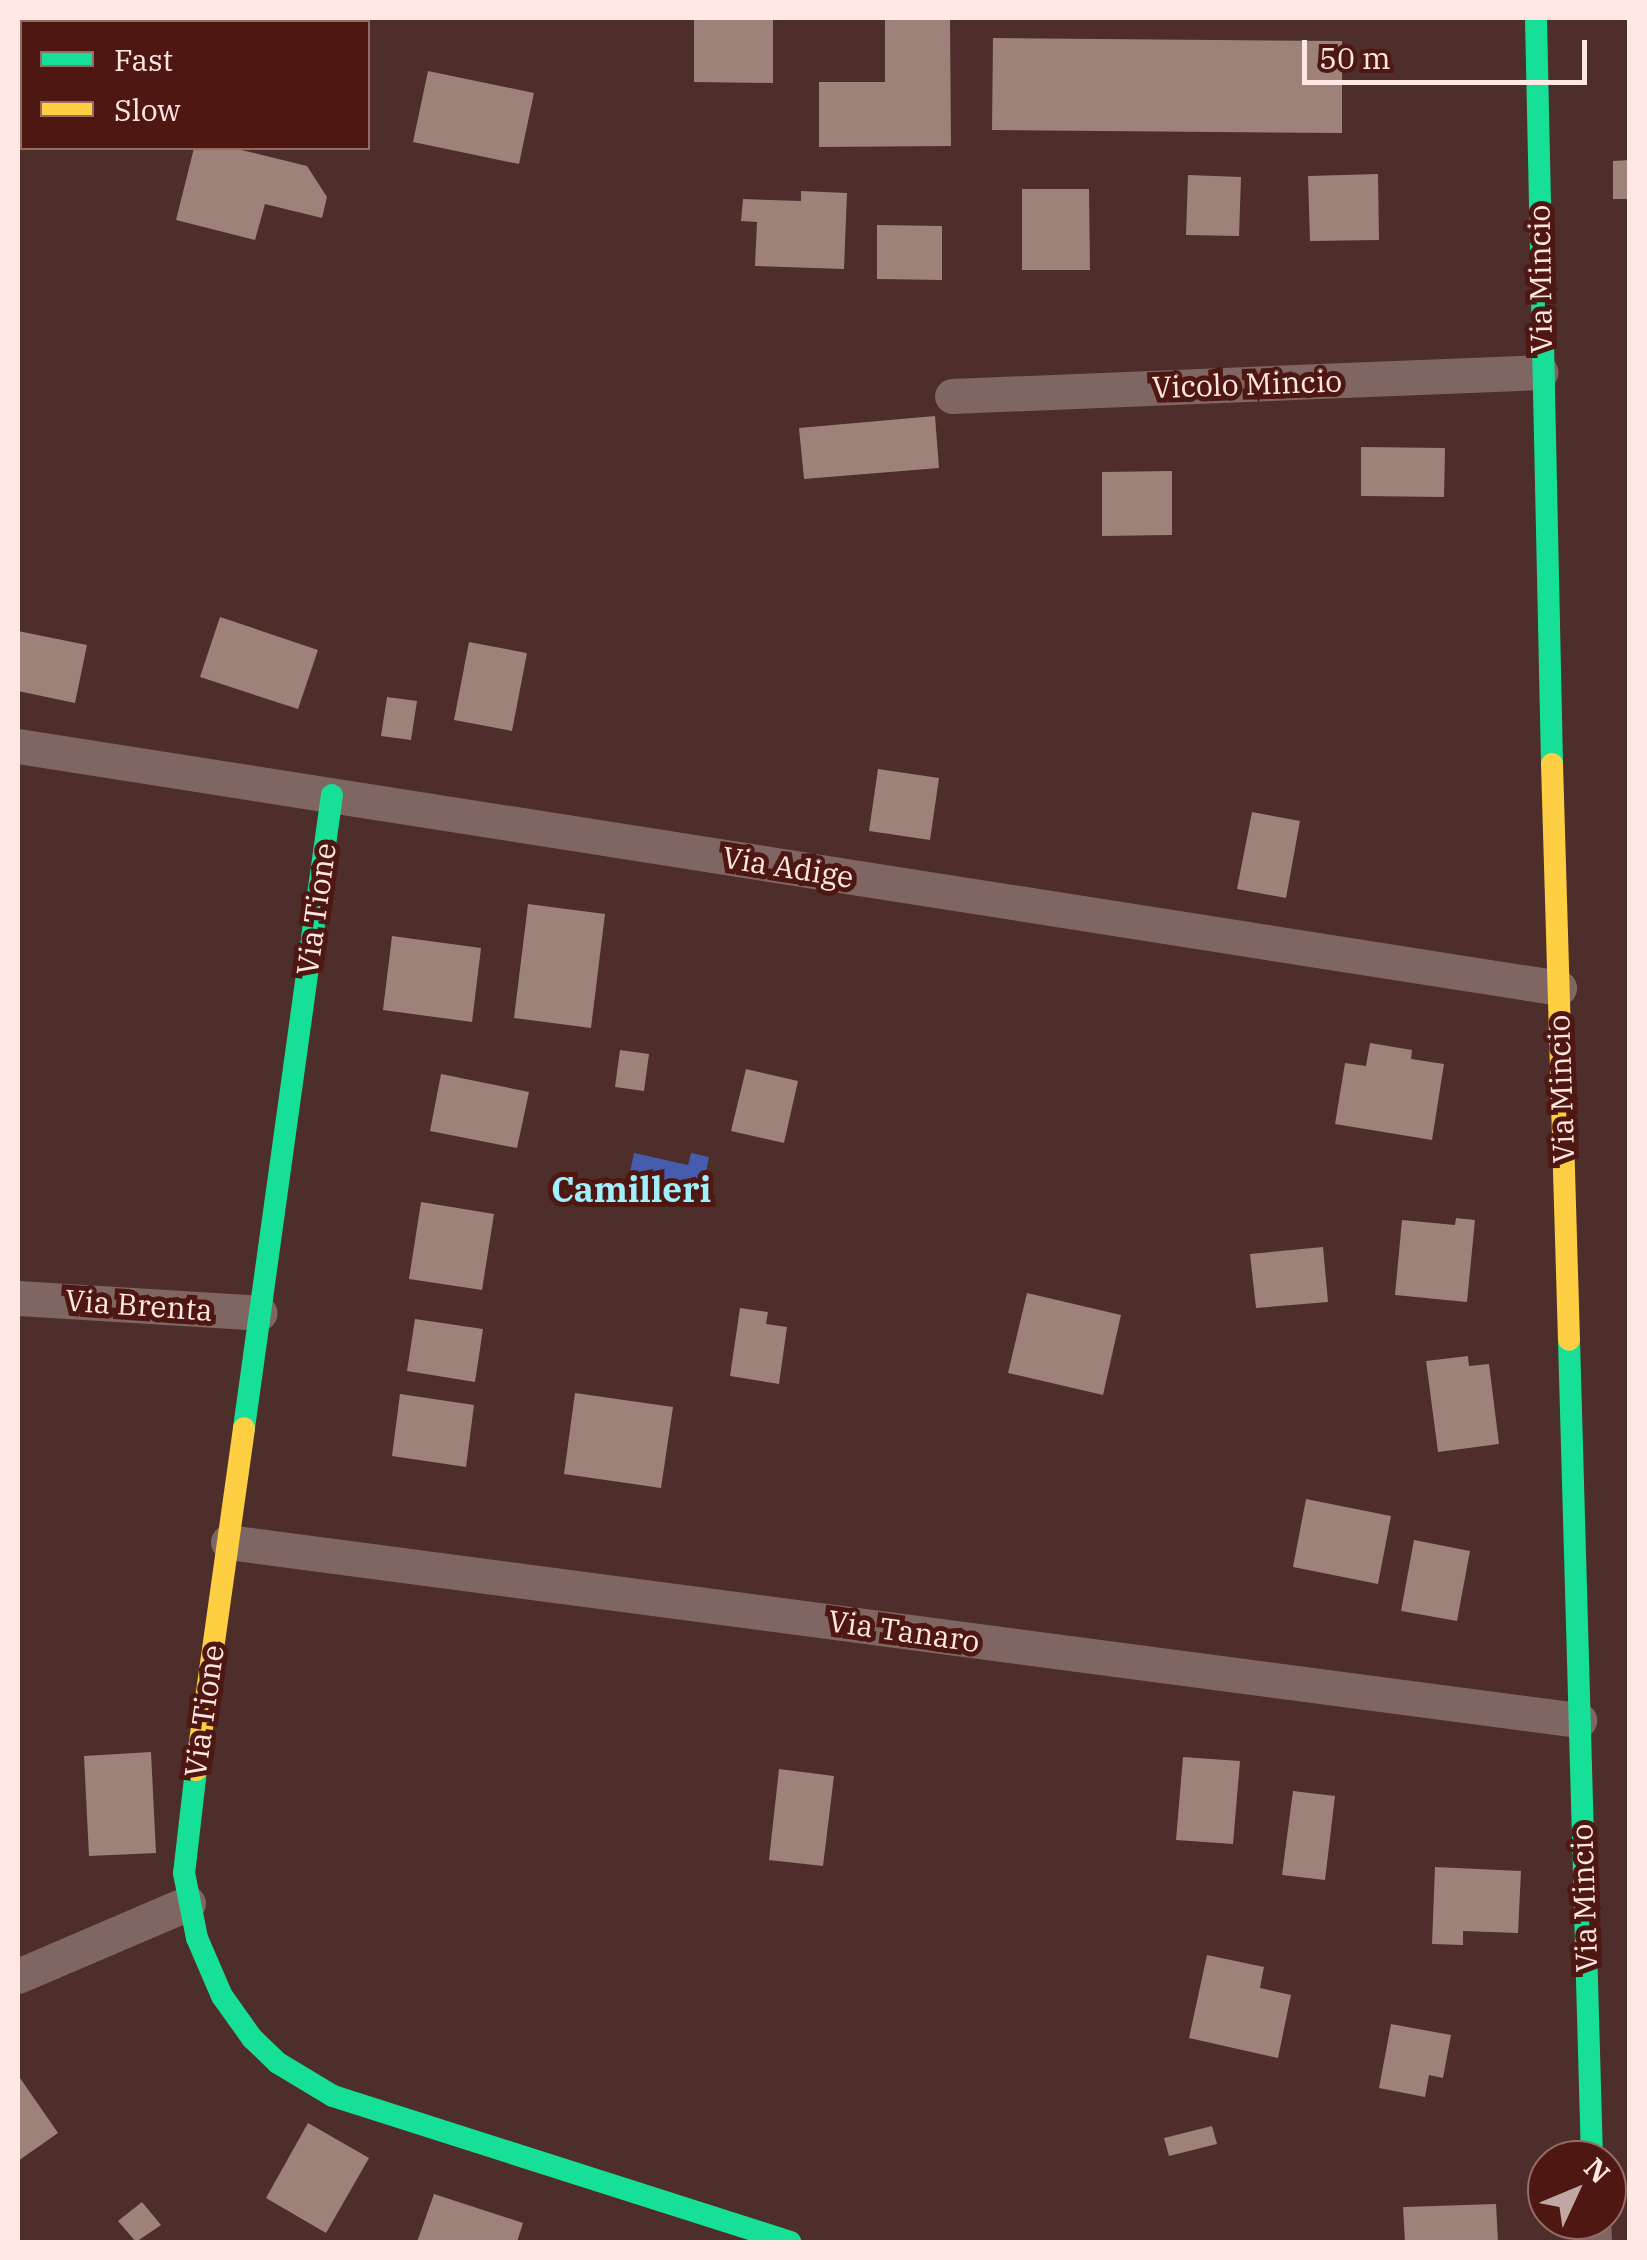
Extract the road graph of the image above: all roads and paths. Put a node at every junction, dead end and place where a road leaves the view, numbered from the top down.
1 (1536, 18) edge
2 (1542, 372) junction
3 (952, 396) dead end
4 (18, 746) edge
5 (332, 795) junction
6 (1559, 988) junction
7 (18, 1298) edge
8 (260, 1313) junction
9 (228, 1542) junction
10 (1579, 1720) junction
11 (188, 1903) junction
12 (18, 1976) edge
13 (1591, 2140) edge
14 (790, 2242) edge

1 - 2 street, Via Mincio
2 - 3 street, Vicolo Mincio
2 - 6 street, Via Mincio
4 - 5 street, Via Adige
5 - 6 street, Via Adige
5 - 8 street, Via Tione
6 - 10 street, Via Mincio
7 - 8 street, Via Brenta
8 - 9 street, Via Tione
9 - 10 street, Via Tanaro
9 - 11 street, Via Tione
10 - 13 street, Via Mincio
11 - 12 street
11 - 14 street, Via Tione

